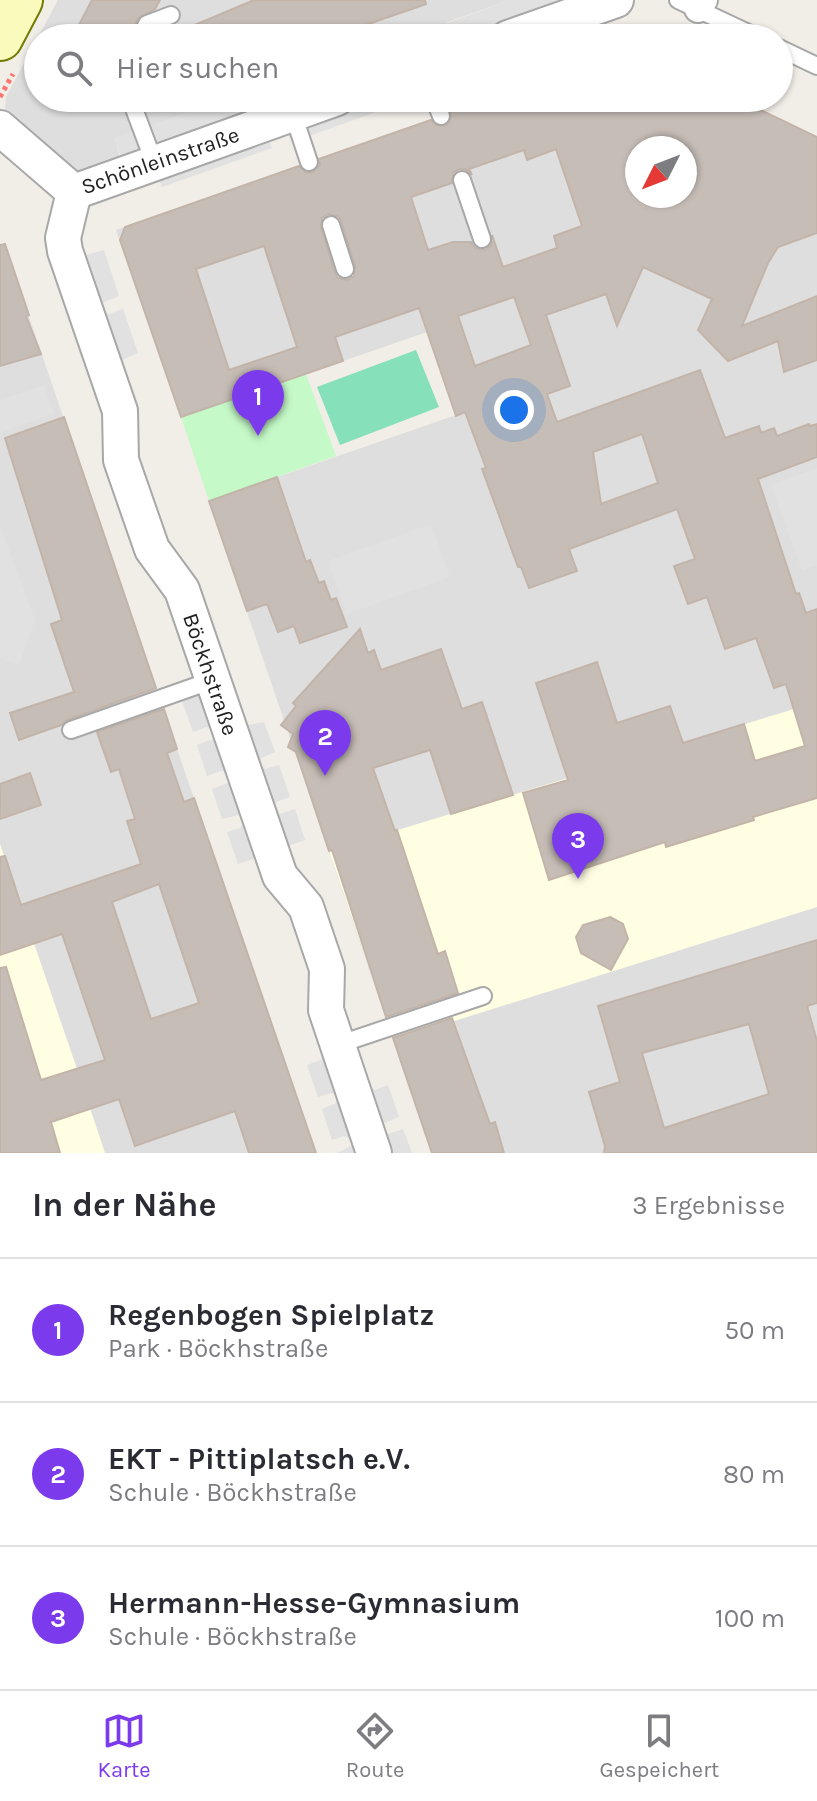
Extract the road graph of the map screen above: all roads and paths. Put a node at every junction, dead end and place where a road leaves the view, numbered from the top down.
1 (20, 0) edge
2 (616, 0) edge
3 (693, 3) edge
4 (171, 15) dead end
5 (147, 24) edge
6 (548, 24) edge
7 (733, 24) edge
8 (0, 38) edge
9 (793, 55) edge
10 (817, 66) edge
11 (135, 112) edge
12 (298, 112) edge
13 (439, 112) edge
14 (293, 114) junction
15 (441, 116) dead end
16 (0, 128) edge
17 (154, 162) junction
18 (309, 162) dead end
19 (462, 180) dead end
20 (74, 192) junction
21 (331, 225) dead end
22 (482, 239) dead end
23 (345, 269) dead end
24 (213, 680) junction
25 (71, 730) dead end
26 (483, 996) dead end
27 (337, 1045) junction
28 (374, 1153) edge

1 - 8 main road
2 - 6 street
3 - 7 lane
4 - 5 lane
9 - 10 lane
11 - 17 lane
12 - 14 street, Schönleinstraße
13 - 15 lane
14 - 17 street, Schönleinstraße
14 - 18 lane
16 - 20 street, Schönleinstraße
17 - 20 street, Schönleinstraße
19 - 22 lane
20 - 24 street, Böckhstraße
21 - 23 lane
24 - 25 lane
24 - 27 street, Böckhstraße
26 - 27 lane
27 - 28 street, Böckhstraße

